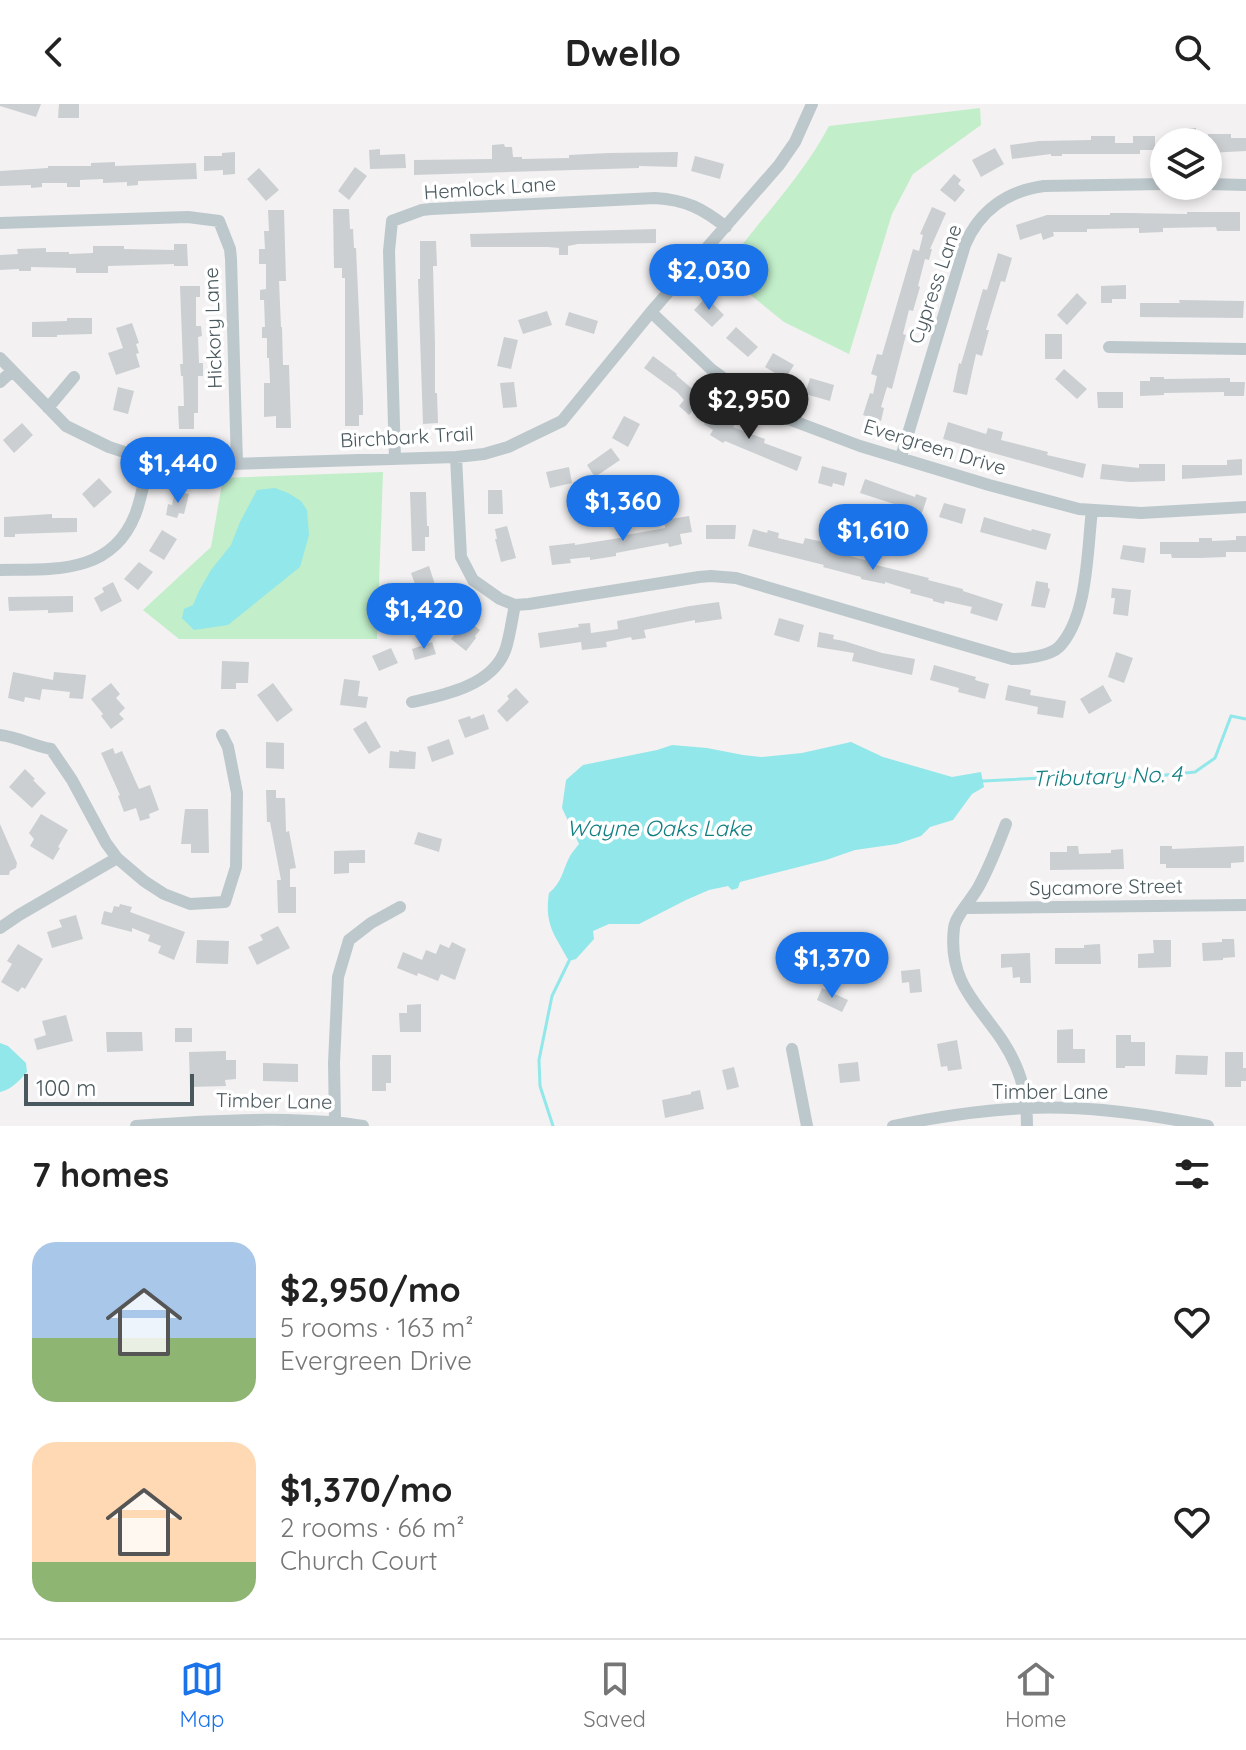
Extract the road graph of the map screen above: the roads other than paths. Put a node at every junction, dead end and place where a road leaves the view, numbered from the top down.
1 (812, 104) edge
2 (1150, 184) edge
3 (1222, 184) edge
4 (1246, 185) edge
5 (0, 223) edge
6 (726, 227) junction
7 (651, 312) junction
8 (1109, 347) dead end
9 (1246, 349) edge
10 (0, 358) edge
11 (12, 371) junction
12 (74, 377) dead end
13 (0, 382) edge
14 (48, 408) junction
15 (456, 457) junction
16 (901, 457) junction
17 (395, 459) junction
18 (149, 460) junction
19 (237, 464) junction
20 (1246, 507) edge
21 (1092, 510) junction
22 (0, 570) edge
23 (515, 605) junction
24 (1058, 650) junction
25 (1068, 661) dead end
26 (412, 702) dead end
27 (0, 735) edge
28 (222, 735) dead end
29 (1006, 824) dead end
30 (117, 858) junction
31 (1246, 905) edge
32 (400, 907) dead end
33 (966, 908) junction
34 (0, 928) edge
35 (792, 1049) dead end
36 (1027, 1108) junction
37 (335, 1121) junction
38 (136, 1126) edge
39 (363, 1126) edge
40 (807, 1126) edge
41 (893, 1126) edge
42 (1027, 1126) edge
43 (1208, 1126) edge

1 - 6 street, Birchbark Trail
2 - 16 street, Cypress Lane
3 - 4 street
5 - 19 street, Hickory Lane
6 - 7 street, Birchbark Trail
6 - 17 street, Hemlock Lane
7 - 15 street, Birchbark Trail
7 - 16 street, Evergreen Drive
8 - 9 street
10 - 11 street, Birchbark Trail
11 - 13 street
11 - 14 street, Birchbark Trail
12 - 14 street
14 - 18 street, Birchbark Trail
15 - 17 street, Birchbark Trail
15 - 23 street
16 - 21 street, Evergreen Drive
17 - 19 street, Birchbark Trail
18 - 19 street, Birchbark Trail
18 - 22 street
20 - 21 street, Evergreen Drive
21 - 24 street
23 - 24 street
23 - 26 street
24 - 25 street
27 - 30 street
28 - 30 street
29 - 33 street
30 - 34 street
31 - 33 street, Sycamore Street
32 - 37 street
33 - 36 street
35 - 40 street
36 - 41 street, Timber Lane
36 - 42 street
36 - 43 street, Timber Lane
37 - 38 street, Timber Lane
37 - 39 street, Timber Lane

